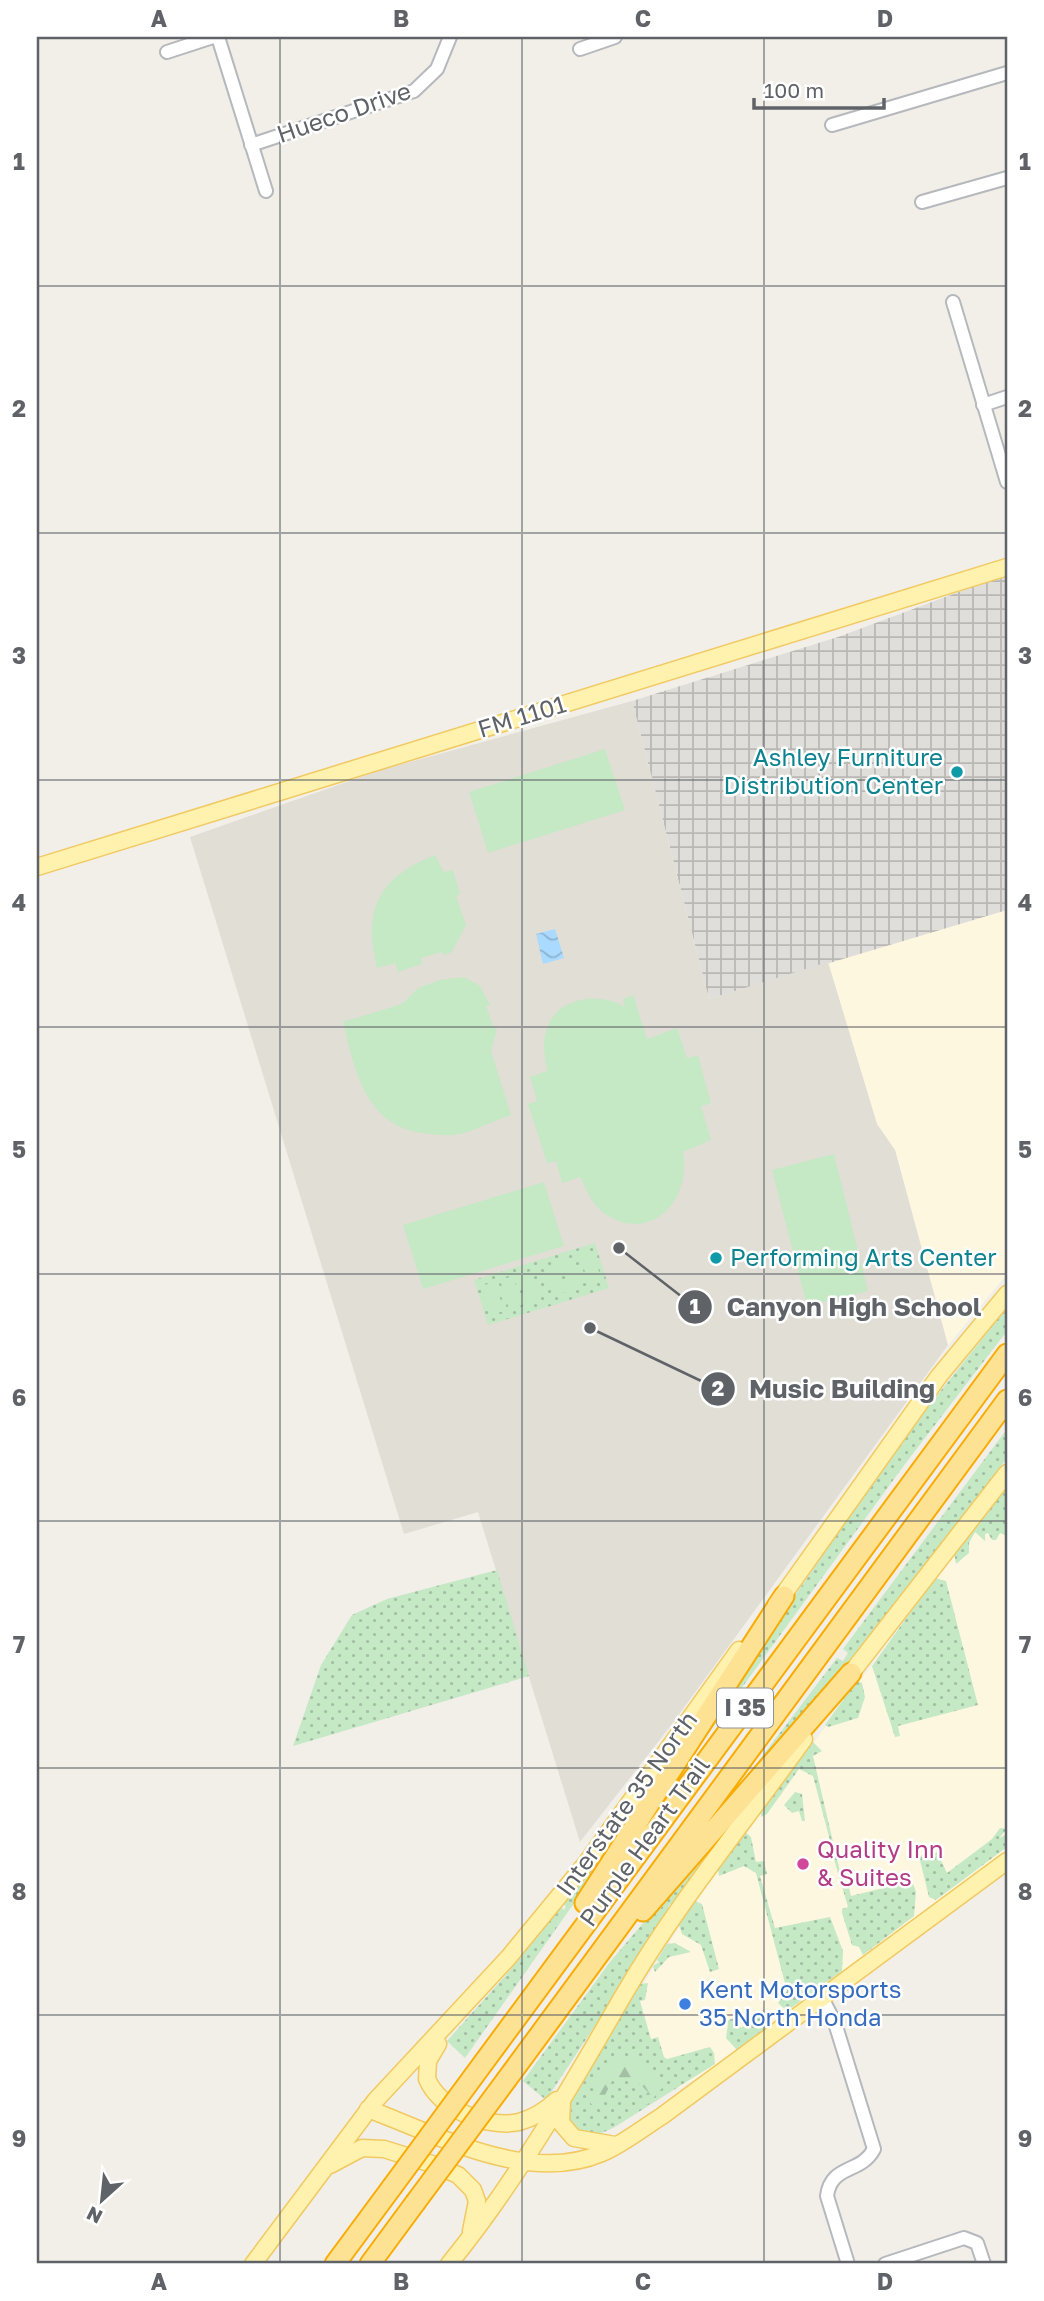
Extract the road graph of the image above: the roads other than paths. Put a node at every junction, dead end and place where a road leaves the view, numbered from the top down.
1 (216, 37) edge
2 (450, 37) edge
3 (615, 37) edge
4 (580, 49) dead end
5 (167, 52) dead end
6 (1007, 73) edge
7 (832, 125) dead end
8 (251, 145) junction
9 (1007, 178) edge
10 (265, 191) dead end
11 (922, 202) dead end
12 (953, 302) dead end
13 (1007, 397) edge
14 (983, 405) junction
15 (1007, 482) edge
16 (1007, 567) edge
17 (37, 867) edge
18 (1007, 1294) edge
19 (1007, 1354) edge
20 (1007, 1400) edge
21 (1007, 1473) edge
22 (784, 1596) junction
23 (851, 1673) junction
24 (1007, 1861) edge
25 (598, 1957) junction
26 (557, 1961) junction
27 (821, 1996) junction
28 (450, 2023) junction
29 (563, 2095) junction
30 (372, 2105) junction
31 (611, 2144) junction
32 (527, 2157) junction
33 (315, 2178) junction
34 (466, 2244) junction
35 (253, 2264) edge
36 (335, 2264) edge
37 (370, 2264) edge
38 (449, 2264) edge
39 (848, 2264) edge
40 (885, 2264) edge
41 (984, 2264) edge

1 - 5 street
1 - 8 street
2 - 8 street, Hueco Drive
3 - 4 street
6 - 7 street
8 - 10 street
9 - 11 street
12 - 14 street
13 - 14 street
14 - 15 street
16 - 17 main road, FM 1101 / FM 1101
18 - 22 main road, Interstate 35 North
19 - 26 highway, Purple Heart Trail / I 35
20 - 25 highway, Purple Heart Trail / I 35
21 - 23 main road
22 - 26 highway
22 - 28 main road, Interstate 35 North
23 - 25 highway
23 - 29 main road
24 - 27 main road
25 - 37 highway, Purple Heart Trail / I 35, bridge
26 - 36 highway, Purple Heart Trail / I 35, bridge
27 - 31 main road
27 - 39 street
28 - 29 main road
28 - 30 main road, Interstate 35 North
29 - 31 main road
29 - 32 main road
30 - 32 main road
30 - 33 main road, Interstate 35 North
31 - 32 main road
32 - 34 main road
33 - 34 main road
33 - 35 main road, Interstate 35 North
34 - 38 main road
40 - 41 street

